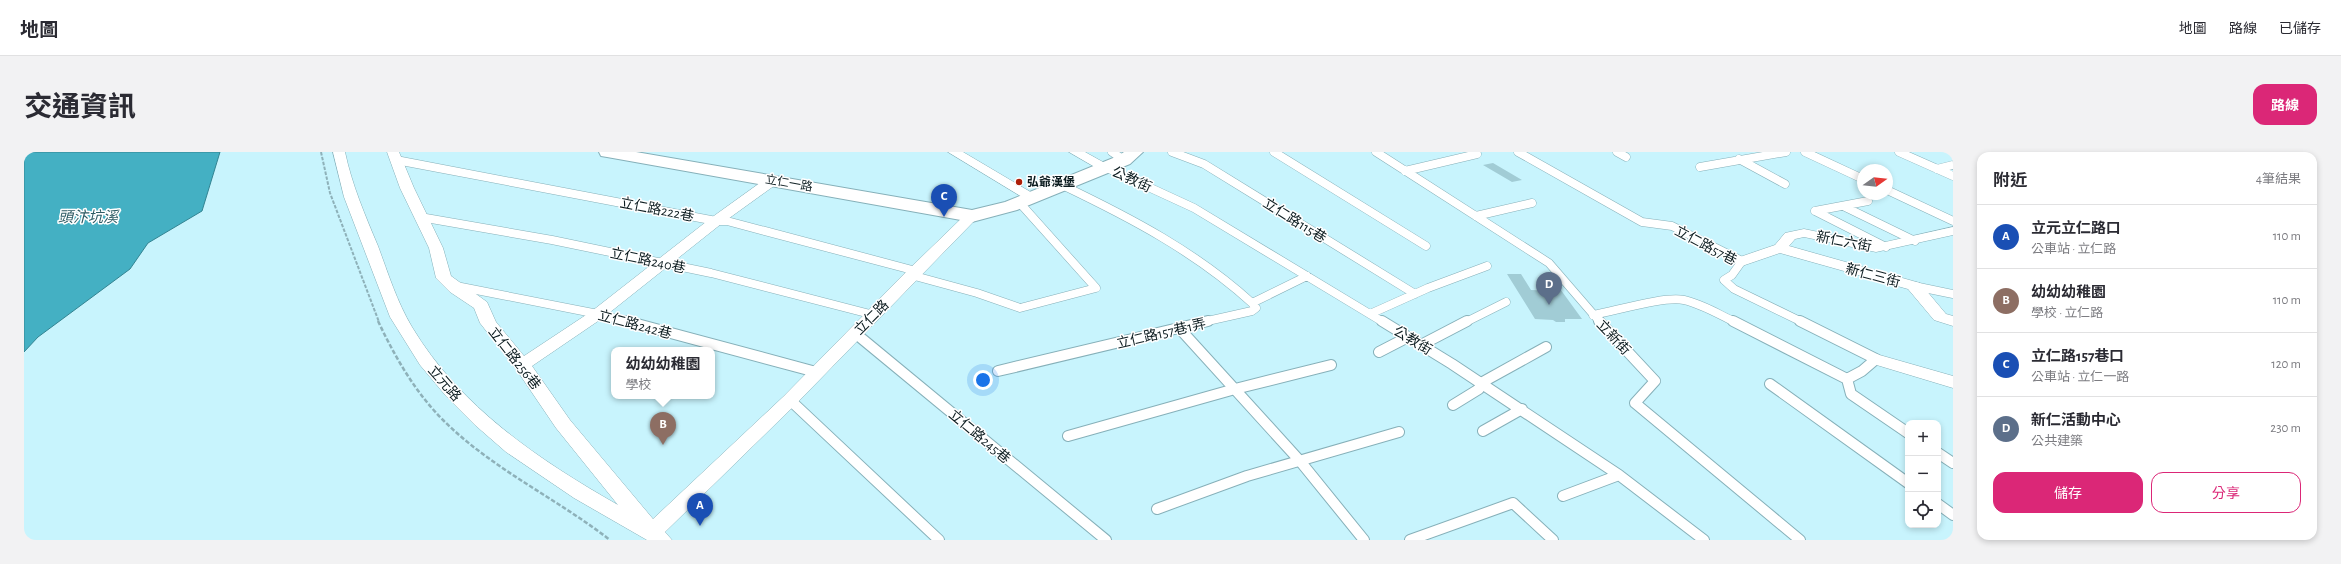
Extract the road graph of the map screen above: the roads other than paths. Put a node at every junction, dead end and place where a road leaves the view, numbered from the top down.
1 (339, 152) edge
2 (606, 152) edge
3 (954, 152) edge
4 (1075, 152) edge
5 (1172, 152) edge
6 (1274, 152) edge
7 (1376, 152) edge
8 (1518, 152) edge
9 (1617, 152) edge
10 (1786, 152) edge
11 (1804, 152) edge
12 (1899, 152) edge
13 (1477, 154) dead end
14 (394, 156) edge
15 (1626, 157) dead end
16 (1119, 158) edge
17 (1739, 159) junction
18 (1953, 165) edge
19 (1700, 167) dead end
20 (1937, 169) junction
21 (1405, 171) junction
22 (1857, 176) edge
23 (1953, 176) edge
24 (772, 180) junction
25 (1785, 184) dead end
26 (1062, 185) junction
27 (1893, 193) edge
28 (1026, 200) junction
29 (1868, 201) dead end
30 (1532, 203) dead end
31 (1843, 206) junction
32 (972, 216) junction
33 (1476, 216) junction
34 (420, 217) junction
35 (716, 221) junction
36 (1953, 221) edge
37 (1953, 232) edge
38 (1915, 241) junction
39 (1426, 246) dead end
40 (1886, 247) junction
41 (1780, 248) junction
42 (1742, 261) junction
43 (662, 263) junction
44 (1487, 266) dead end
45 (913, 273) junction
46 (1307, 276) junction
47 (451, 285) junction
48 (1914, 286) junction
49 (1416, 294) junction
50 (1953, 294) edge
51 (1506, 302) dead end
52 (1252, 303) junction
53 (598, 314) junction
54 (1370, 314) junction
55 (874, 315) junction
56 (1593, 315) junction
57 (1953, 321) edge
58 (1180, 328) junction
59 (855, 333) junction
60 (1408, 337) junction
61 (1421, 345) junction
62 (1546, 347) dead end
63 (1379, 352) dead end
64 (1876, 359) junction
65 (522, 365) junction
66 (1331, 365) dead end
67 (998, 370) dead end
68 (816, 372) junction
69 (1847, 379) junction
70 (1953, 382) edge
71 (1481, 383) junction
72 (1770, 384) dead end
73 (1235, 389) junction
74 (790, 400) junction
75 (1452, 405) dead end
76 (1522, 409) junction
77 (1483, 431) dead end
78 (1905, 431) edge
79 (1399, 432) dead end
80 (1068, 436) dead end
81 (1941, 455) edge
82 (1300, 461) junction
83 (1953, 463) edge
84 (1619, 475) junction
85 (1905, 481) edge
86 (1563, 496) dead end
87 (1941, 506) edge
88 (1157, 509) dead end
89 (1953, 515) edge
90 (656, 536) edge
91 (939, 540) edge
92 (1106, 540) edge
93 (1364, 540) edge
94 (1410, 540) edge
95 (1553, 540) edge
96 (1704, 540) edge
97 (1800, 540) edge

1 - 90 street, 立元路
2 - 24 street, 立仁一路
3 - 28 street
4 - 16 street
5 - 49 lane, 立仁路115巷
6 - 39 lane
7 - 21 lane, 立新街
8 - 42 lane, 立仁路57巷
9 - 15 lane
10 - 17 lane
11 - 22 lane
12 - 20 lane
13 - 21 lane
14 - 34 street, 立仁路256巷
14 - 35 lane, 立仁路222巷
16 - 26 street, 立仁路
16 - 46 lane, 公教街
17 - 19 lane
17 - 25 lane
18 - 20 lane
20 - 23 lane
21 - 33 lane, 立新街
24 - 32 street, 立仁一路
24 - 35 street
26 - 28 street, 立仁路
26 - 52 lane
27 - 36 lane
28 - 32 street, 立仁路
28 - 45 lane, 立仁路222巷
29 - 31 lane
30 - 33 lane
31 - 38 lane
31 - 40 lane
32 - 45 street, 立仁路
33 - 56 lane, 立新街
34 - 43 lane, 立仁路240巷
34 - 47 street, 立仁路256巷
35 - 43 street
35 - 45 lane, 立仁路222巷
37 - 38 street, 新仁六街
38 - 40 street, 新仁六街
40 - 41 street, 新仁六街
41 - 42 street, 新仁六街
41 - 48 street, 新仁三街
42 - 64 lane, 立仁路57巷
43 - 53 street
43 - 55 lane, 立仁路240巷
44 - 49 lane
45 - 55 street, 立仁路
46 - 52 lane, 立仁路157巷1弄
46 - 54 lane, 公教街
47 - 53 lane, 立仁路242巷
47 - 65 street, 立仁路256巷
48 - 50 lane
48 - 57 street, 新仁三街
49 - 54 lane
51 - 61 lane
52 - 58 lane, 立仁路157巷1弄
53 - 65 street
53 - 68 lane, 立仁路242巷
54 - 60 lane, 公教街
55 - 59 street, 立仁路
56 - 69 lane
56 - 97 lane, 立新街
58 - 67 lane, 立仁路157巷1弄
58 - 73 lane
59 - 68 street, 立仁路
59 - 92 lane, 立仁路245巷
60 - 61 lane, 公教街
60 - 63 lane
61 - 71 lane, 公教街
62 - 71 lane
64 - 69 lane
64 - 70 street
65 - 90 street, 立仁路256巷
66 - 73 lane
68 - 74 street, 立仁路
69 - 78 lane
71 - 75 lane
71 - 76 lane, 公教街
72 - 85 lane
73 - 80 lane
73 - 82 lane
74 - 90 street, 立仁路
74 - 91 lane
76 - 77 lane
76 - 84 lane, 公教街
79 - 82 lane
81 - 83 lane
82 - 88 lane
82 - 93 lane
84 - 86 lane
84 - 96 lane, 公教街
87 - 89 lane
94 - 95 lane

